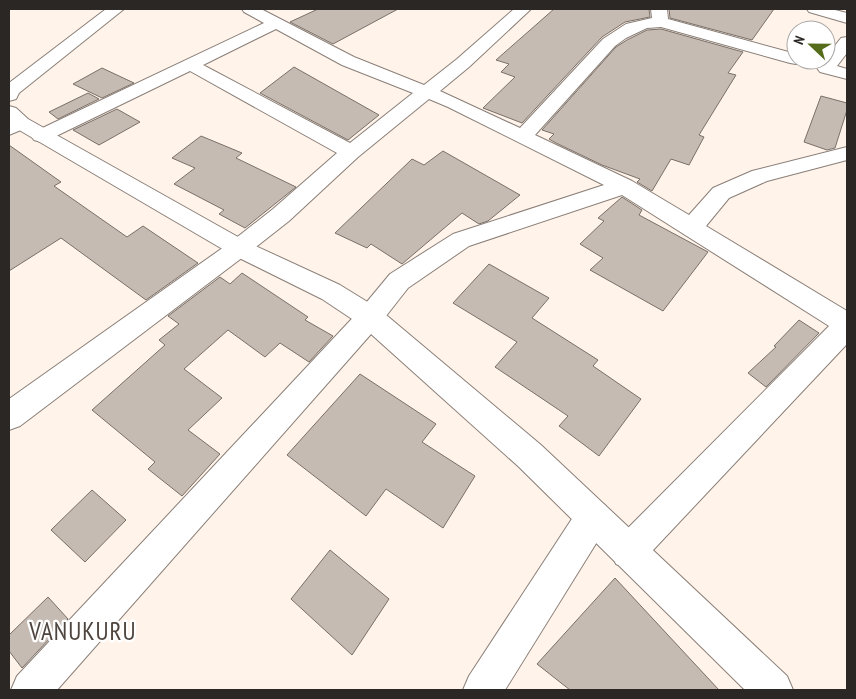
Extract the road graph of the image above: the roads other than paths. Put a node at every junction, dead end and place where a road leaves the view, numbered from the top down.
1 (116, 9) edge
2 (250, 9) edge
3 (524, 9) edge
4 (817, 9) edge
5 (660, 15) edge
6 (847, 18) edge
7 (276, 23) junction
8 (847, 42) edge
9 (786, 56) edge
10 (836, 56) edge
11 (191, 65) junction
12 (833, 70) edge
13 (847, 74) edge
14 (425, 92) junction
15 (15, 110) edge
16 (523, 137) junction
17 (351, 152) junction
18 (847, 154) edge
19 (624, 186) junction
20 (692, 227) junction
21 (239, 248) junction
22 (370, 317) junction
23 (847, 325) edge
24 (9, 416) edge
25 (593, 516) junction
26 (628, 552) junction
27 (31, 690) edge
28 (483, 690) edge
29 (773, 690) edge

1 - 15 street
2 - 7 street
3 - 14 street
4 - 6 street
5 - 9 street
5 - 16 street
7 - 11 street
7 - 14 street
8 - 10 street
11 - 15 street
11 - 17 street
12 - 13 street
14 - 16 street
14 - 17 street
15 - 21 street
16 - 19 street
17 - 21 street
18 - 20 street
19 - 20 street
19 - 22 street
20 - 23 street
21 - 22 street
21 - 24 street
22 - 25 street
22 - 27 street
23 - 26 street
25 - 26 street
25 - 28 street
26 - 29 street

